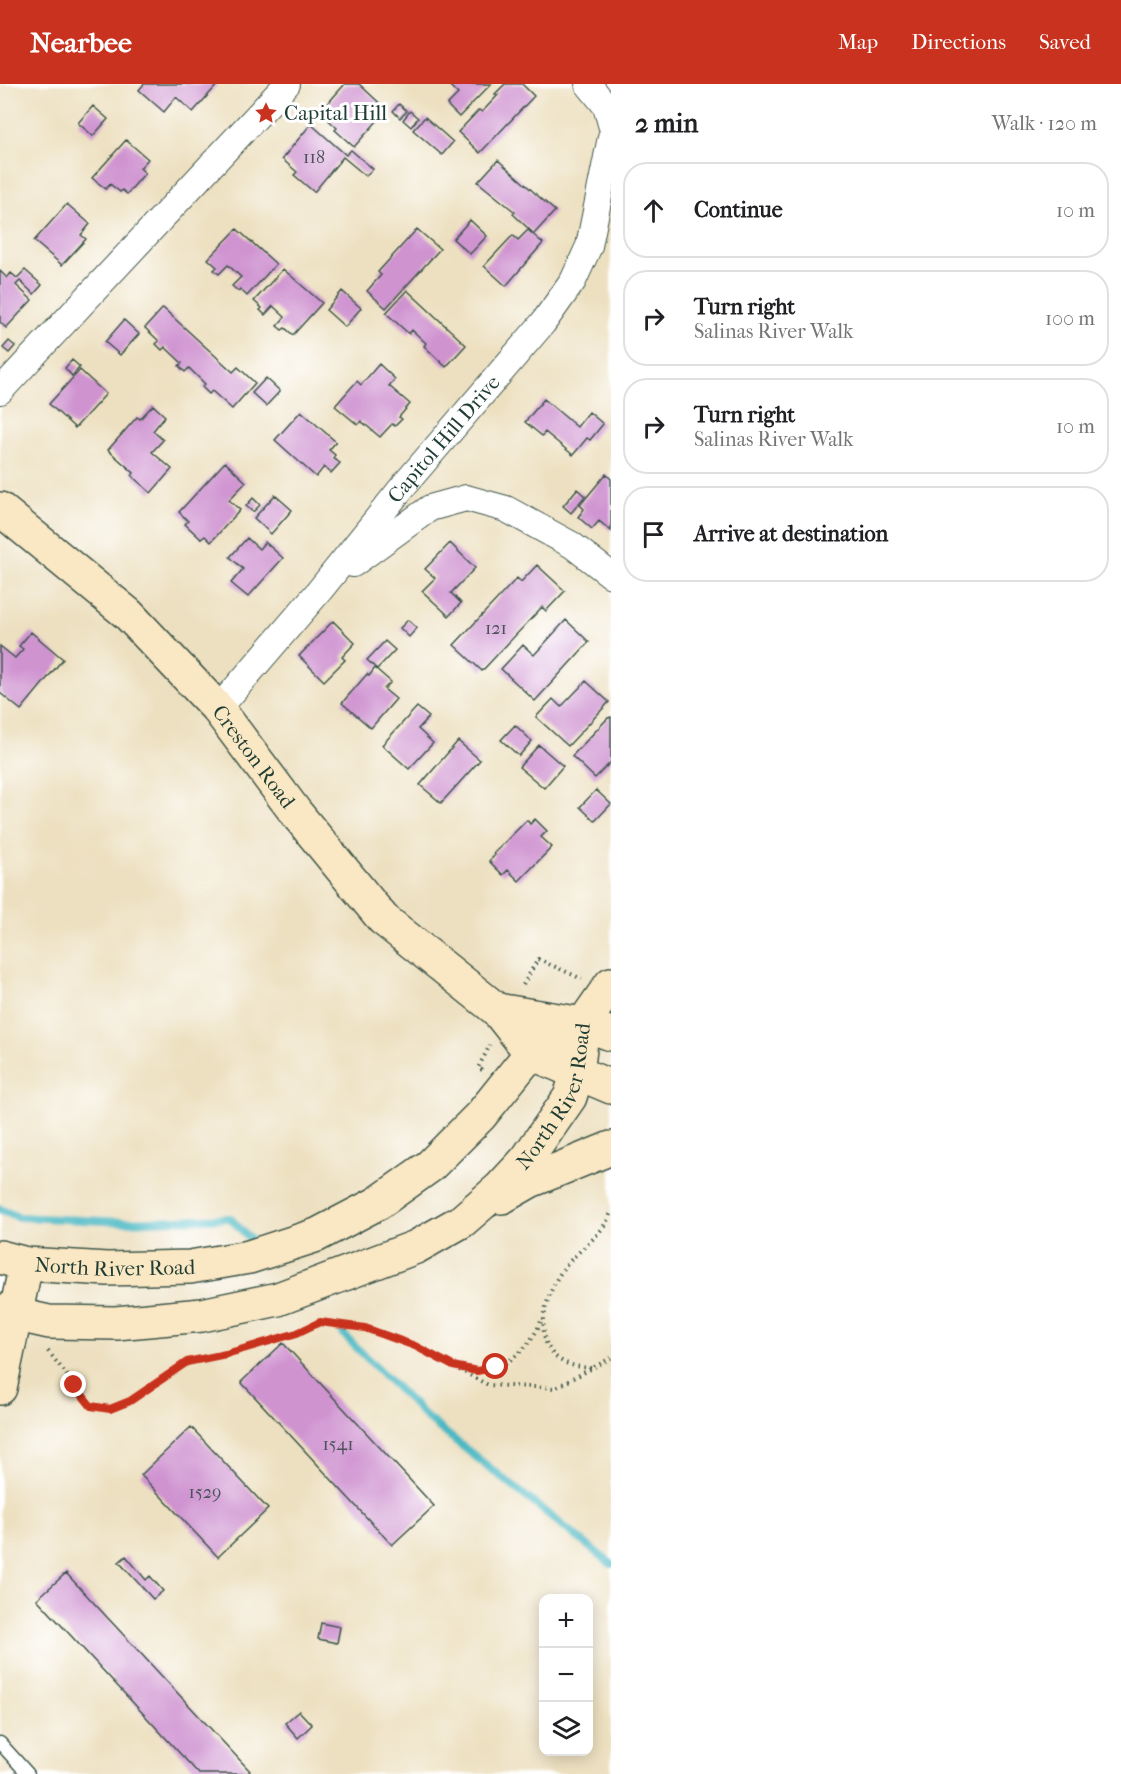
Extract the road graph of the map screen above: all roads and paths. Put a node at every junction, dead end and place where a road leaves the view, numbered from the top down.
1 (287, 84) edge
2 (588, 84) edge
3 (611, 124) edge
4 (611, 137) edge
5 (0, 391) edge
6 (0, 509) edge
7 (611, 575) edge
8 (320, 590) junction
9 (218, 709) junction
10 (611, 984) edge
11 (497, 1010) junction
12 (597, 1029) edge
13 (531, 1053) junction
14 (577, 1074) junction
15 (611, 1087) edge
16 (611, 1148) edge
17 (611, 1211) edge
18 (462, 1221) junction
19 (13, 1261) edge
20 (545, 1312) junction
21 (7, 1313) edge
22 (611, 1358) edge
23 (453, 1366) junction
24 (592, 1368) junction
25 (0, 1388) edge
26 (0, 1743) edge
27 (28, 1774) edge

1 - 5 street
2 - 3 street
4 - 8 street, Capitol Hill Drive
6 - 9 main road, Creston Road
7 - 8 street
8 - 9 street, Capitol Hill Drive
9 - 11 main road, Creston Road
10 - 12 main road
11 - 12 main road, Creston Road
11 - 13 main road, Creston Road
12 - 13 main road, North River Road
12 - 14 main road, North River Road
13 - 14 main road, Creston Road
13 - 19 main road, North River Road
14 - 15 main road, Creston Road
14 - 18 main road, North River Road
16 - 18 main road
17 - 20 path
18 - 21 main road, North River Road
19 - 21 main road, North River Road
20 - 23 path
20 - 24 path
21 - 23 path
21 - 25 main road, North River Road
22 - 24 path
23 - 24 path
26 - 27 lane

